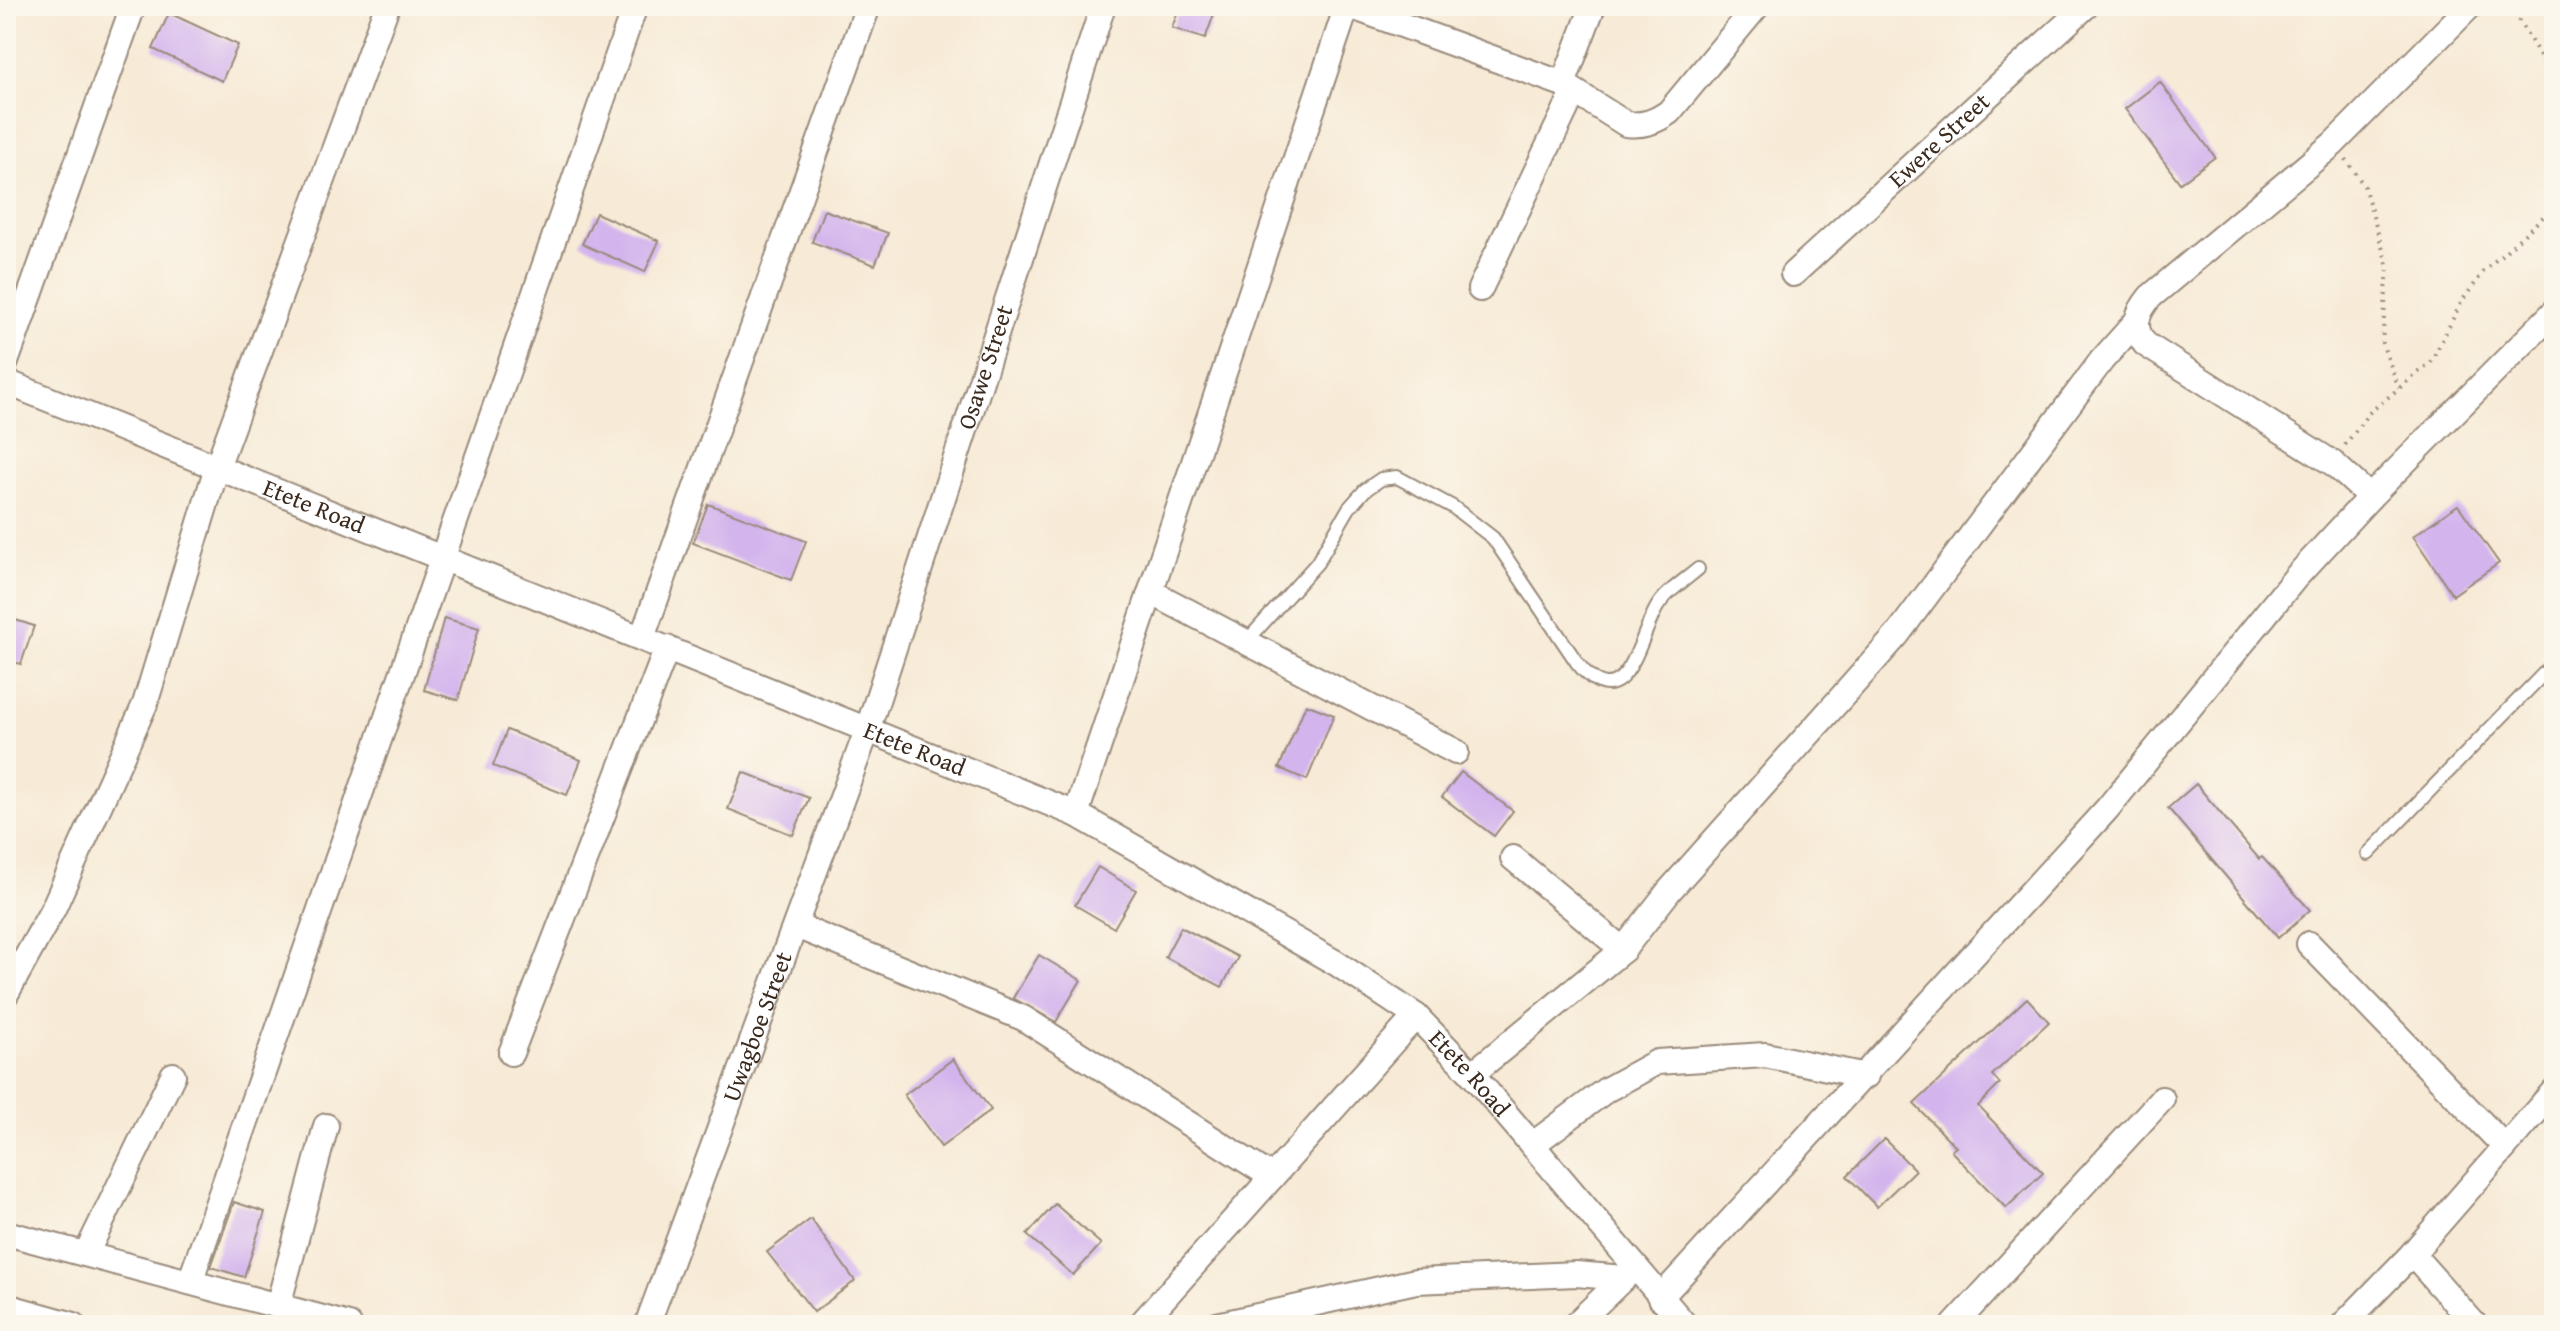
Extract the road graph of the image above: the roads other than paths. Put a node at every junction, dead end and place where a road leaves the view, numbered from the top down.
1 (133, 6) edge
2 (387, 6) edge
3 (635, 6) edge
4 (868, 6) edge
5 (1103, 6) edge
6 (1348, 6) edge
7 (1593, 6) edge
8 (1757, 6) edge
9 (2086, 6) edge
10 (2470, 6) edge
11 (1569, 88) junction
12 (1793, 274) dead end
13 (1480, 289) dead end
14 (2554, 312) edge
15 (2136, 322) junction
16 (6, 362) edge
17 (6, 382) edge
18 (217, 467) junction
19 (2370, 497) junction
20 (442, 560) junction
21 (1698, 569) dead end
22 (1151, 592) junction
23 (642, 638) junction
24 (1246, 642) junction
25 (667, 648) junction
26 (2554, 663) edge
27 (868, 728) junction
28 (1456, 752) dead end
29 (1076, 814) junction
30 (2368, 854) dead end
31 (1513, 858) dead end
32 (796, 926) junction
33 (2309, 944) dead end
34 (1623, 950) junction
35 (6, 994) edge
36 (1416, 1016) junction
37 (511, 1053) dead end
38 (1472, 1074) junction
39 (173, 1075) dead end
40 (1866, 1076) junction
41 (2162, 1099) dead end
42 (2551, 1099) edge
43 (326, 1126) dead end
44 (1532, 1145) junction
45 (2505, 1147) junction
46 (1272, 1177) junction
47 (6, 1233) edge
48 (86, 1254) junction
49 (2412, 1254) junction
50 (1629, 1273) junction
51 (190, 1282) junction
52 (1660, 1298) junction
53 (6, 1306) edge
54 (278, 1306) junction
55 (74, 1325) edge
56 (349, 1325) edge
57 (647, 1325) edge
58 (1140, 1325) edge
59 (1217, 1325) edge
60 (1575, 1325) edge
61 (1685, 1325) edge
62 (1954, 1325) edge
63 (2343, 1325) edge
64 (2475, 1325) edge

1 - 16 street
2 - 18 street
3 - 20 street
4 - 23 street
5 - 27 street, Osawe Street
6 - 11 street
6 - 22 street
7 - 11 street
8 - 11 street
9 - 12 street, Ewere Street
10 - 15 street
11 - 13 street
14 - 19 street
15 - 19 street
15 - 34 street
17 - 18 street, Etete Road
18 - 20 street, Etete Road
18 - 35 street
19 - 40 street
20 - 23 street, Etete Road
20 - 51 street
21 - 24 lane
22 - 24 street
22 - 29 street
23 - 25 street, Etete Road
24 - 28 street
25 - 27 street, Etete Road
25 - 37 street
26 - 30 lane
27 - 29 street, Etete Road
27 - 32 street, Uwagboe Street
29 - 36 street, Etete Road
31 - 34 street
32 - 46 street
32 - 57 street, Uwagboe Street
33 - 45 street
34 - 38 street
36 - 38 street, Etete Road
36 - 46 street
38 - 44 street, Etete Road
39 - 48 street
40 - 44 street
40 - 52 street
41 - 62 street
42 - 45 street
43 - 54 street
44 - 50 street, Etete Road
45 - 49 street
46 - 58 street
47 - 48 street
48 - 51 street
49 - 63 street
49 - 64 street
50 - 52 street, Etete Road
50 - 59 street
50 - 60 street
51 - 54 street
52 - 61 street, Etete Road
53 - 55 street
54 - 56 street

